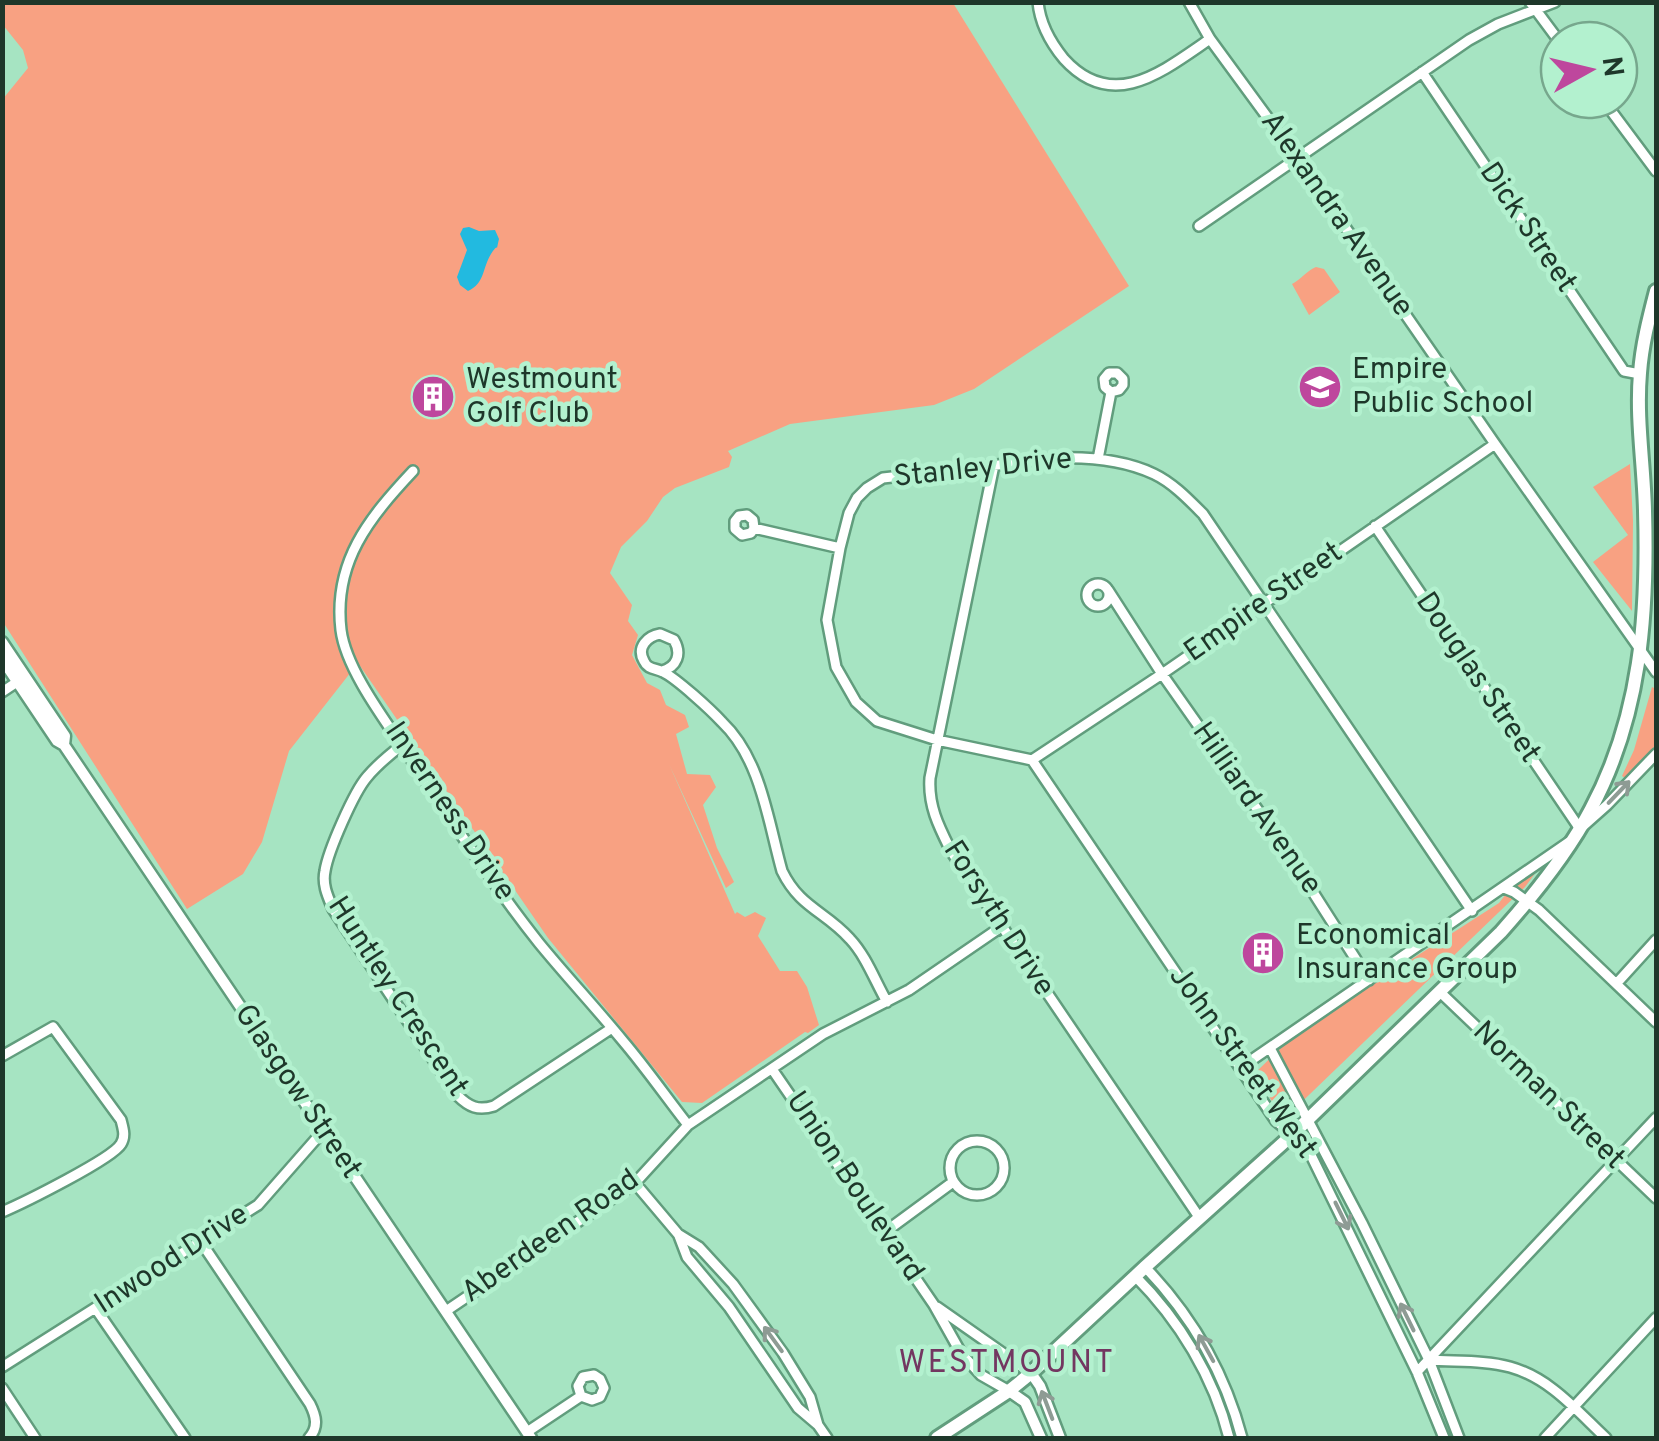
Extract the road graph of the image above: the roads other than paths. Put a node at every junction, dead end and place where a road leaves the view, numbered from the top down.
1 (1188, 2) edge
2 (1555, 2) edge
3 (1037, 3) edge
4 (1532, 6) edge
5 (1210, 38) junction
6 (1422, 72) junction
7 (1619, 120) edge
8 (1298, 159) junction
9 (1656, 170) edge
10 (1198, 226) dead end
11 (1656, 291) edge
12 (1640, 374) junction
13 (1111, 392) dead end
14 (1495, 444) junction
15 (1098, 460) junction
16 (994, 465) junction
17 (412, 471) dead end
18 (1651, 507) edge
19 (1374, 526) junction
20 (754, 528) dead end
21 (840, 548) junction
22 (1108, 590) dead end
23 (1264, 603) junction
24 (2, 642) edge
25 (1641, 650) junction
26 (2, 659) edge
27 (662, 671) junction
28 (1656, 672) edge
29 (1162, 674) junction
30 (21, 679) junction
31 (2, 692) edge
32 (936, 740) junction
33 (402, 744) junction
34 (1656, 754) edge
35 (1032, 760) junction
36 (1576, 834) junction
37 (1504, 888) junction
38 (1528, 902) junction
39 (1472, 910) junction
40 (1001, 926) junction
41 (1656, 940) edge
42 (1369, 980) junction
43 (1617, 983) junction
44 (1441, 993) junction
45 (887, 1002) junction
46 (1656, 1022) edge
47 (612, 1028) junction
48 (1270, 1048) junction
49 (2, 1056) edge
50 (1240, 1068) junction
51 (772, 1070) junction
52 (1656, 1118) edge
53 (1307, 1120) junction
54 (688, 1125) junction
55 (323, 1132) junction
56 (1292, 1135) junction
57 (1616, 1161) junction
58 (953, 1182) junction
59 (636, 1184) junction
60 (1656, 1198) edge
61 (2, 1212) edge
62 (1199, 1217) junction
63 (886, 1232) junction
64 (678, 1234) junction
65 (201, 1242) junction
66 (1140, 1271) junction
67 (934, 1305) junction
68 (96, 1309) junction
69 (446, 1312) junction
70 (1656, 1318) edge
71 (1429, 1360) junction
72 (2, 1367) edge
73 (1418, 1372) junction
74 (1031, 1373) junction
75 (2, 1388) edge
76 (1009, 1391) junction
77 (582, 1396) dead end
78 (1574, 1408) junction
79 (818, 1425) junction
80 (529, 1435) edge
81 (35, 1438) edge
82 (186, 1438) edge
83 (309, 1438) edge
84 (827, 1438) edge
85 (937, 1438) edge
86 (1041, 1438) edge
87 (1060, 1438) edge
88 (1229, 1438) edge
89 (1242, 1438) edge
90 (1444, 1438) edge
91 (1459, 1438) edge
92 (1544, 1438) edge
93 (1606, 1438) edge

1 - 5 street, Alexandra Avenue
2 - 4 street
3 - 5 street
4 - 6 street
5 - 8 street, Alexandra Avenue
6 - 8 street
6 - 12 street, Dick Street
7 - 9 street
8 - 10 street
8 - 14 street, Alexandra Avenue
11 - 12 main road
12 - 18 main road
13 - 15 street
14 - 19 street, Empire Street
14 - 25 street, Alexandra Avenue
15 - 16 street, Stanley Drive
15 - 23 street, Stanley Drive
16 - 21 street, Stanley Drive
16 - 32 street, Forsyth Drive
17 - 33 street, Inverness Drive
18 - 25 main road
19 - 23 street, Empire Street
19 - 36 street, Douglas Street
20 - 21 street
21 - 32 street, Stanley Drive
22 - 29 street, Hilliard Avenue
23 - 29 street, Empire Street
23 - 39 street, Stanley Drive
24 - 30 street, Glasgow Street
25 - 28 street, Alexandra Avenue
25 - 36 main road
26 - 30 street, Glasgow Street
27 - 27 street
27 - 45 street
29 - 35 street, Empire Street
29 - 42 street, Hilliard Avenue
30 - 31 street
30 - 55 street, Glasgow Street
32 - 35 street, Stanley Drive
32 - 40 street, Forsyth Drive
33 - 47 street, Inverness Drive
33 - 47 street, Huntley Crescent
36 -> 34 street
35 - 50 street, John Street West
36 - 37 street
36 - 38 main road
37 - 38 street
37 - 39 street
38 - 43 street
38 - 44 main road
39 - 42 street
40 - 45 street, Aberdeen Road
40 - 62 street, Forsyth Drive
41 - 43 street
42 - 48 street
43 - 46 street
44 - 53 main road
44 - 57 street, Norman Street
45 - 51 street, Aberdeen Road
47 - 54 street, Inverness Drive
48 - 50 street
48 - 53 street, John Street West
49 - 61 street
50 - 56 street, John Street West
51 - 54 street, Aberdeen Road
51 - 63 street, Union Boulevard
52 - 57 street
53 - 56 main road
71 -> 53 street, John Street West
54 - 59 street, Aberdeen Road
55 - 65 street, Inwood Drive
55 - 69 street, Glasgow Street
56 - 62 main road
56 -> 73 street, John Street West
57 - 60 street, Norman Street
57 - 71 street
58 - 58 street
58 - 63 street
59 - 64 street
59 - 69 street, Aberdeen Road
62 - 66 main road
63 - 67 street, Union Boulevard
64 - 79 street
79 -> 64 street
65 - 68 street, Inwood Drive
65 - 83 street
66 - 74 main road
66 - 88 street
89 -> 66 street
67 - 74 street, Union Boulevard
67 - 76 street, Union Boulevard
68 - 72 street, Inwood Drive
68 - 82 street
69 - 80 street, Glasgow Street
70 - 78 street
71 - 73 street
71 - 78 street
71 - 91 street, John Street West
73 - 90 street, John Street West
74 - 76 main road
87 -> 74 street, Union Boulevard
75 - 81 street
76 - 85 main road
76 - 86 street, Union Boulevard
77 - 80 street
78 - 92 street
78 - 93 street
79 - 84 street

